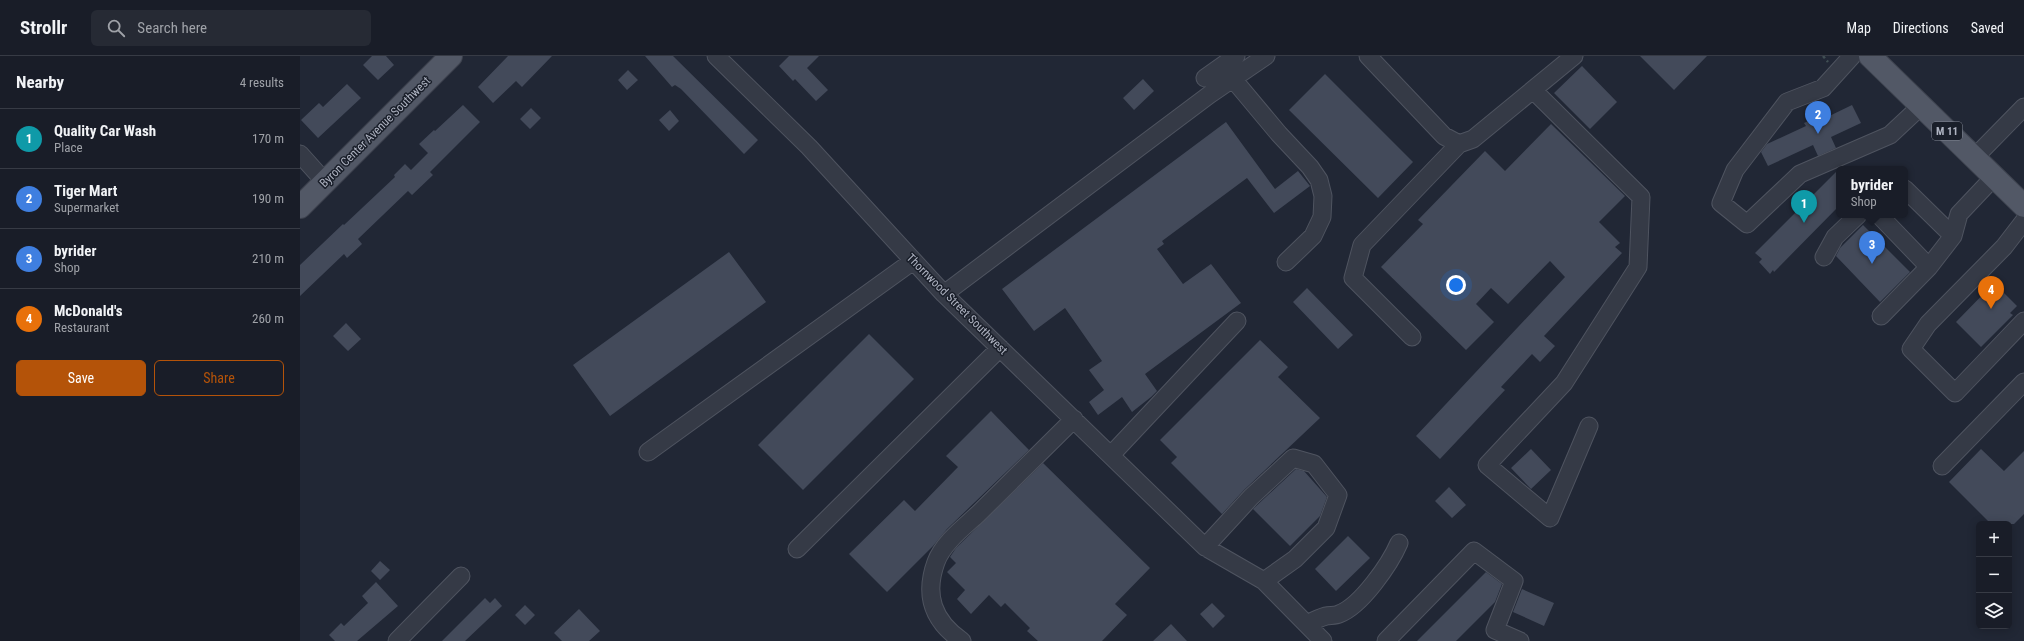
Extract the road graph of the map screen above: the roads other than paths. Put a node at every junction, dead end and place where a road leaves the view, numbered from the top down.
1 (451, 56) edge
2 (716, 56) edge
3 (1236, 56) edge
4 (1266, 56) edge
5 (1368, 56) edge
6 (1574, 56) edge
7 (1852, 56) edge
8 (1870, 56) edge
9 (1205, 78) dead end
10 (1233, 79) junction
11 (1533, 90) junction
12 (1921, 106) junction
13 (2022, 111) edge
14 (1459, 144) junction
15 (300, 154) edge
16 (1974, 158) junction
17 (1994, 177) junction
18 (325, 182) junction
19 (1908, 192) edge
20 (2024, 206) edge
21 (300, 207) edge
22 (1855, 218) edge
23 (1882, 218) edge
24 (2024, 221) edge
25 (1953, 236) junction
26 (1824, 257) dead end
27 (913, 260) junction
28 (1286, 262) dead end
29 (1928, 266) junction
30 (944, 294) junction
31 (1881, 316) dead end
32 (1237, 321) dead end
33 (2024, 321) edge
34 (1412, 337) dead end
35 (1000, 348) junction
36 (2024, 382) edge
37 (1074, 419) junction
38 (1589, 426) dead end
39 (648, 452) dead end
40 (1111, 455) junction
41 (1942, 466) dead end
42 (1399, 543) dead end
43 (1205, 547) junction
44 (797, 549) dead end
45 (461, 576) dead end
46 (1264, 581) junction
47 (1307, 624) junction
48 (397, 641) edge
49 (962, 641) edge
50 (1323, 641) edge
51 (1386, 641) edge
52 (1520, 641) edge

1 - 18 main road, Byron Center Avenue Southwest
2 - 27 street, Thornwood Street Southwest
3 - 9 street
4 - 10 street
5 - 14 street
6 - 11 street
7 - 12 street
8 - 12 main road, M 11
10 - 28 street
10 - 30 street
11 - 14 street
11 - 38 street
12 - 16 main road, M 11
13 - 16 street
14 - 34 street
15 - 18 street
16 - 17 main road, M 11
17 - 20 main road, M 11
17 - 25 street
18 - 21 main road, Byron Center Avenue Southwest
19 - 25 street
22 - 26 street
23 - 29 street
24 - 33 street
25 - 29 street
27 - 30 street, Thornwood Street Southwest
27 - 39 street
29 - 31 street
30 - 35 street, Thornwood Street Southwest
32 - 40 street
35 - 37 street, Thornwood Street Southwest
35 - 44 street
36 - 41 street
37 - 40 street, Thornwood Street Southwest
37 - 49 street
40 - 43 street, Thornwood Street Southwest
42 - 47 street
43 - 46 street, Thornwood Street Southwest
43 - 46 street
45 - 48 street
46 - 47 street, Thornwood Street Southwest
47 - 50 street, Thornwood Street Southwest
51 - 52 street

